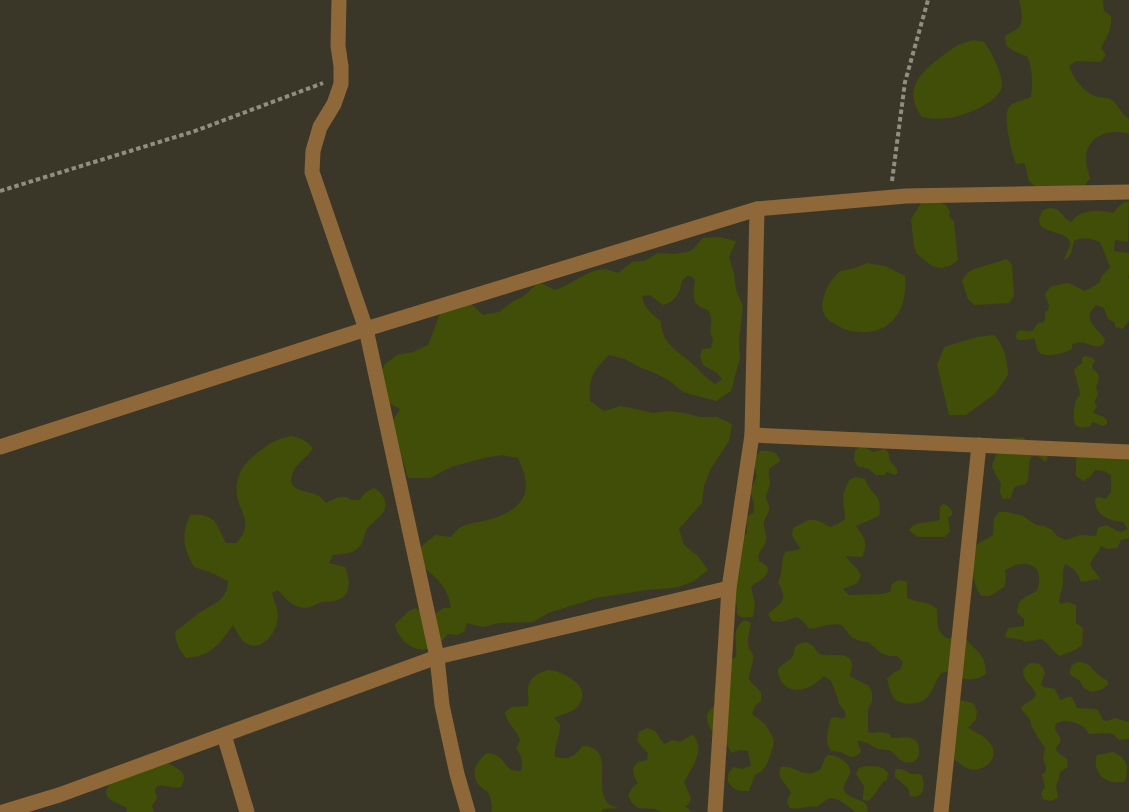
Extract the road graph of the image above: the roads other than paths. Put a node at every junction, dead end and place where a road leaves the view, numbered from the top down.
1 (339, 0) edge
2 (1129, 192) edge
3 (757, 209) junction
4 (366, 329) junction
5 (752, 435) junction
6 (979, 445) junction
7 (0, 447) edge
8 (1129, 452) edge
9 (729, 588) junction
10 (436, 657) junction
11 (224, 735) junction
12 (5, 812) edge
13 (247, 812) edge
14 (468, 812) edge
15 (715, 812) edge
16 (941, 812) edge

1 - 4 street
2 - 3 street
3 - 4 street
3 - 5 street
4 - 7 street
4 - 10 street
5 - 6 street
5 - 9 street
6 - 8 street
6 - 16 street
9 - 10 street
9 - 15 street
10 - 11 street
10 - 14 street
11 - 12 street
11 - 13 street

